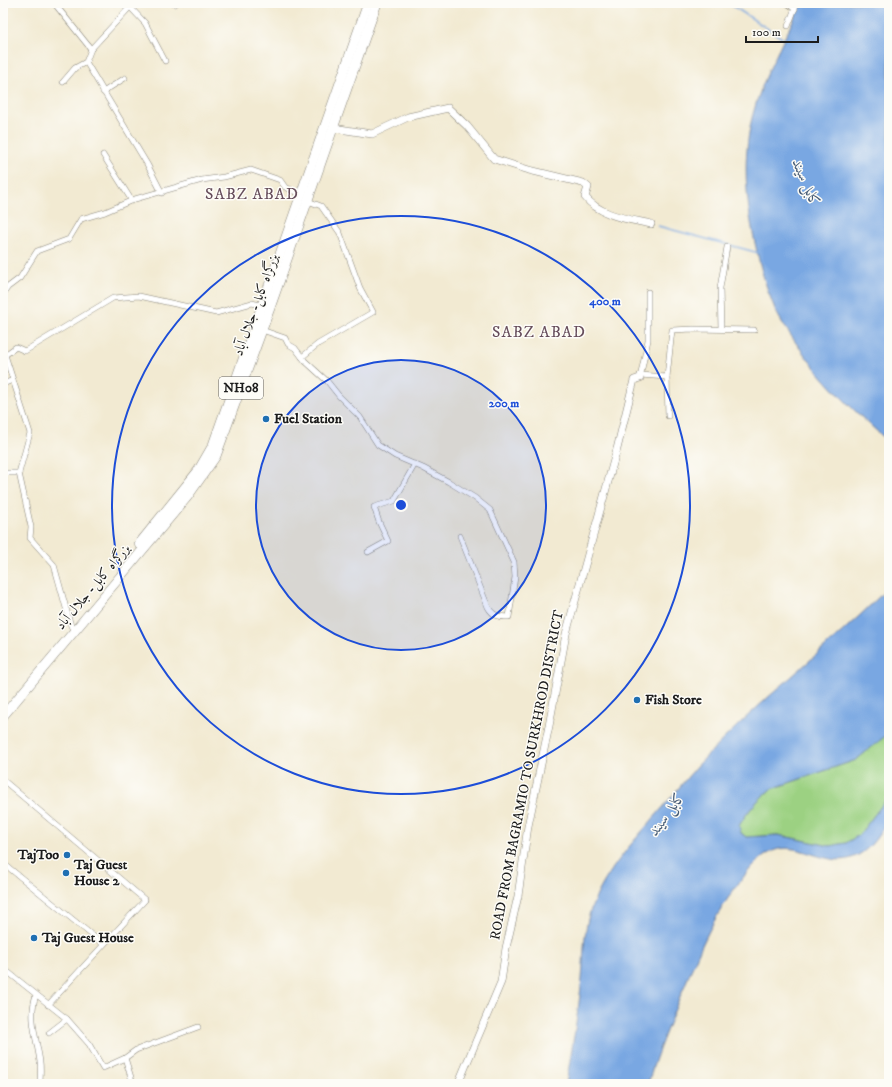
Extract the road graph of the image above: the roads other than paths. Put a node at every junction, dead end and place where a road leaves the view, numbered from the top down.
1 (54, 3) edge
2 (368, 3) edge
3 (377, 3) edge
4 (787, 3) edge
5 (797, 3) edge
6 (129, 5) edge
7 (795, 9) junction
8 (788, 26) dead end
9 (91, 49) junction
10 (165, 61) dead end
11 (86, 62) junction
12 (125, 78) dead end
13 (64, 82) dead end
14 (103, 92) junction
15 (333, 128) junction
16 (103, 155) dead end
17 (162, 193) junction
18 (305, 198) junction
19 (132, 201) junction
20 (651, 224) dead end
21 (727, 247) dead end
22 (648, 292) dead end
23 (3, 294) edge
24 (266, 307) junction
25 (722, 329) junction
26 (262, 330) junction
27 (754, 330) dead end
28 (4, 354) edge
29 (302, 358) junction
30 (640, 376) junction
31 (667, 377) junction
32 (13, 380) junction
33 (3, 384) edge
34 (668, 416) dead end
35 (415, 464) junction
36 (3, 473) edge
37 (19, 473) junction
38 (460, 536) dead end
39 (368, 552) dead end
40 (71, 626) junction
41 (3, 708) edge
42 (3, 716) edge
43 (3, 780) edge
44 (3, 863) edge
45 (103, 944) junction
46 (3, 968) edge
47 (36, 995) junction
48 (48, 1005) junction
49 (67, 1019) junction
50 (198, 1027) dead end
51 (49, 1033) dead end
52 (125, 1058) junction
53 (40, 1084) edge
54 (133, 1084) edge
55 (458, 1084) edge

1 - 9 street
2 - 18 highway, بزرگراه کابل- جلال آباد / NH08
3 - 15 highway, بزرگراه کابل- جلال آباد / NH08
4 - 7 street
5 - 7 street
6 - 9 street
6 - 10 street
7 - 8 street
9 - 11 street
11 - 13 street
11 - 14 street
12 - 14 street
14 - 17 street
15 - 18 highway, بزرگراه کابل- جلال آباد / NH08
15 - 20 street
16 - 19 street
17 - 18 street
17 - 19 street
18 - 24 highway, بزرگراه کابل- جلال آباد / NH08
18 - 29 street
19 - 23 street
21 - 25 street
22 - 30 street
24 - 26 highway, بزرگراه کابل- جلال آباد / NH08
24 - 28 street
24 - 40 highway, بزرگراه کابل- جلال آباد / NH08
25 - 27 street
25 - 31 street
26 - 29 street
26 - 42 highway, بزرگراه کابل- جلال آباد / NH08
28 - 32 street
29 - 35 street
30 - 31 street
30 - 55 street, ROAD FROM BAGRAMIO TO SURKHROD DISTRICT
31 - 34 street
32 - 33 street
32 - 37 street
35 - 38 street
35 - 39 street
36 - 37 street
37 - 40 street
40 - 41 highway, بزرگراه کابل- جلال آباد / NH08
43 - 45 street
44 - 45 street
45 - 48 street
46 - 47 street
47 - 48 street
47 - 53 street
48 - 49 street
49 - 51 street
49 - 52 street
50 - 52 street
52 - 54 street

